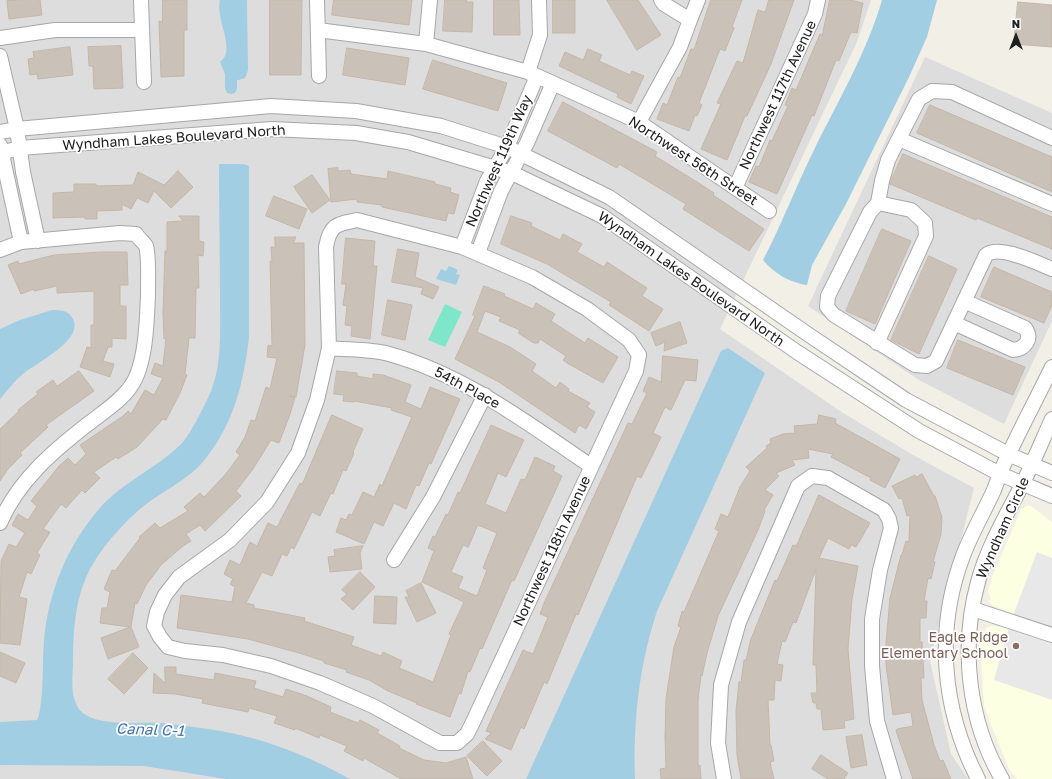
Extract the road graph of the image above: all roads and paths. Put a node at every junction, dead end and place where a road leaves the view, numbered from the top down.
1 (141, 0) edge
2 (317, 0) edge
3 (430, 0) edge
4 (539, 0) edge
5 (661, 0) edge
6 (698, 0) edge
7 (818, 0) edge
8 (690, 20) junction
9 (141, 30) junction
10 (318, 30) junction
11 (0, 38) edge
12 (426, 44) junction
13 (0, 56) edge
14 (532, 74) junction
15 (319, 76) dead end
16 (3, 78) edge
17 (144, 82) dead end
18 (553, 83) junction
19 (526, 103) junction
20 (541, 109) junction
21 (639, 122) junction
22 (17, 129) junction
23 (0, 132) edge
24 (1052, 138) edge
25 (899, 139) junction
26 (507, 147) junction
27 (20, 148) junction
28 (1, 150) edge
29 (522, 154) junction
30 (494, 167) junction
31 (512, 173) junction
32 (735, 188) junction
33 (878, 203) junction
34 (1052, 204) edge
35 (769, 211) dead end
36 (472, 219) junction
37 (488, 225) junction
38 (38, 241) junction
39 (21, 242) junction
40 (462, 247) junction
41 (0, 250) edge
42 (478, 253) junction
43 (1052, 269) edge
44 (964, 301) junction
45 (954, 323) junction
46 (877, 343) junction
47 (329, 348) junction
48 (1052, 367) edge
49 (485, 395) junction
50 (1052, 419) edge
51 (1010, 455) junction
52 (1031, 464) junction
53 (591, 466) junction
54 (1052, 473) edge
55 (1000, 474) junction
56 (1022, 484) junction
57 (1052, 496) edge
58 (0, 523) edge
59 (394, 560) dead end
60 (973, 609) junction
61 (1052, 635) edge
62 (724, 779) edge
63 (894, 779) edge
64 (978, 779) edge
65 (1002, 779) edge

1 - 9 street
2 - 10 street
3 - 12 street
4 - 14 street, Northwest 119th Way
5 - 8 street
6 - 8 street
7 - 32 street, Northwest 117th Avenue
8 - 21 street
9 - 11 street
9 - 17 street
10 - 12 street, Northwest 56th Street
10 - 15 street
12 - 14 street, Northwest 56th Street
13 - 16 street
14 - 18 street, Northwest 56th Street
14 - 19 street, Northwest 119th Way
16 - 22 street
18 - 20 street, Northwest 119th Way
18 - 21 street, Northwest 56th Street
19 - 20 street
19 - 26 street, Northwest 119th Way
20 - 29 street, Northwest 119th Way
21 - 32 street, Northwest 56th Street
22 - 23 street, Wyndham Lakes Boulevard North
22 - 26 street, Wyndham Lakes Boulevard North
22 - 27 street
24 - 25 street
25 - 33 street
25 - 34 street
26 - 29 street, Wyndham Lakes Boulevard North
26 - 30 street, Northwest 119th Way
27 - 28 street, Wyndham Lakes Boulevard North
27 - 30 street, Wyndham Lakes Boulevard North
27 - 38 street
28 - 39 street
29 - 31 street, Northwest 119th Way
29 - 51 street, Wyndham Lakes Boulevard North
30 - 31 street, Wyndham Lakes Boulevard North
30 - 36 street, Northwest 119th Way
31 - 37 street, Northwest 119th Way
31 - 55 street, Wyndham Lakes Boulevard North
32 - 35 street, Northwest 56th Street
33 - 46 street
33 - 46 street
36 - 37 street
36 - 40 street, Northwest 119th Way
37 - 42 street, Northwest 119th Way
38 - 39 street
38 - 58 street
39 - 41 street
40 - 42 street
40 - 47 street
42 - 53 street, Northwest 118th Avenue
43 - 44 street
44 - 45 street
44 - 45 street
45 - 46 street
47 - 49 street, 54th Place
47 - 53 street, Northwest 118th Avenue
48 - 51 street, Wyndham Circle
49 - 53 street, 54th Place
49 - 59 street
50 - 52 street, Wyndham Circle
51 - 52 street, Wyndham Lakes Boulevard North
51 - 55 street, Wyndham Circle
52 - 54 street, Wyndham Lakes Boulevard North
52 - 56 street, Wyndham Circle
55 - 56 street, Wyndham Lakes Boulevard North
55 - 64 street, Wyndham Circle
56 - 57 street, Wyndham Lakes Boulevard North
56 - 60 street, Wyndham Circle
60 - 61 street
60 - 65 street, Wyndham Circle
62 - 63 street

